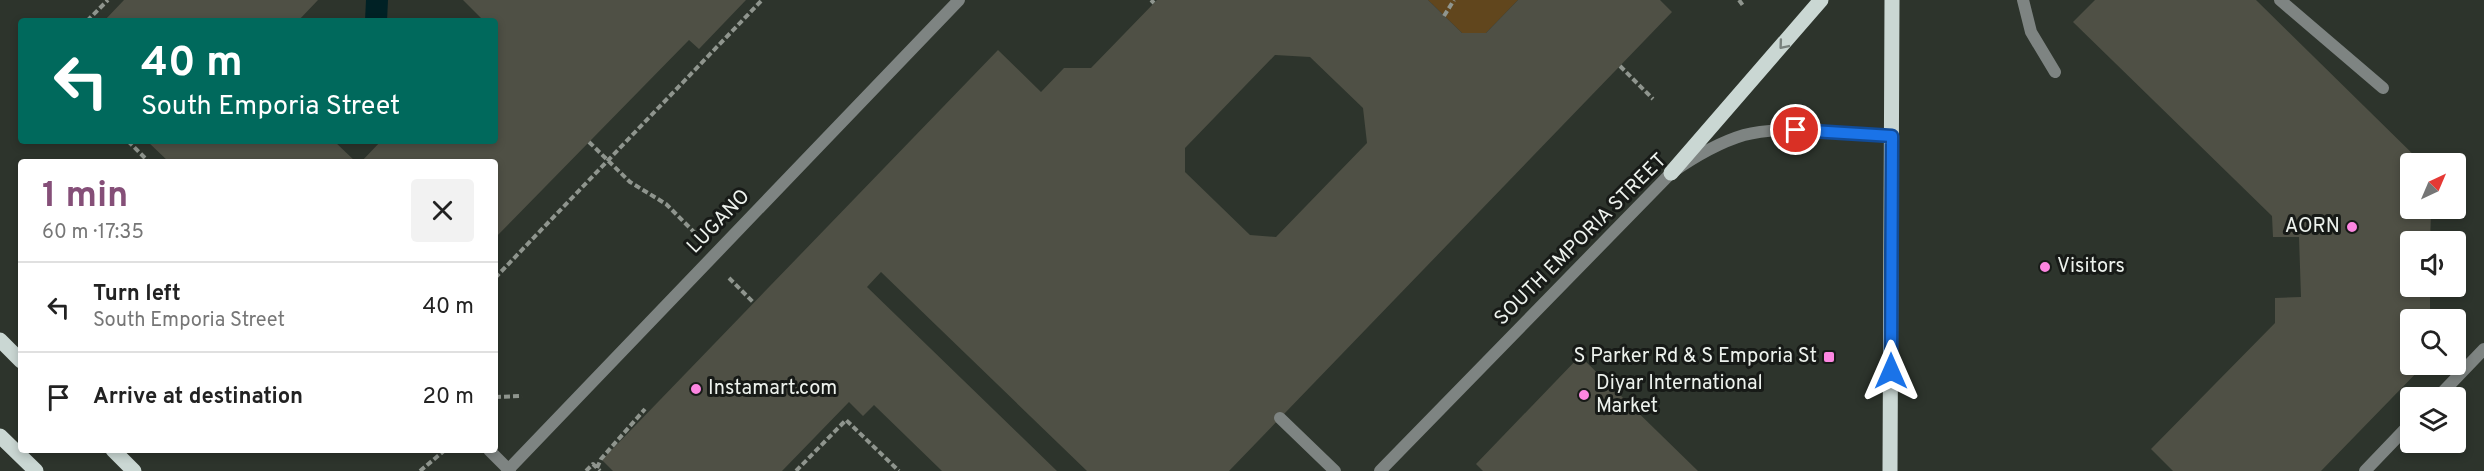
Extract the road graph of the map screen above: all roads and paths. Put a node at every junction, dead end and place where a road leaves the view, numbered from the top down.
1 (108, 0) edge
2 (762, 0) edge
3 (959, 0) edge
4 (1454, 0) edge
5 (1739, 0) edge
6 (1821, 0) edge
7 (1892, 0) edge
8 (2023, 0) edge
9 (2280, 0) edge
10 (1744, 7) dead end
11 (1444, 16) dead end
12 (90, 18) edge
13 (1620, 66) dead end
14 (2055, 72) dead end
15 (2383, 88) dead end
16 (1653, 99) dead end
17 (1892, 136) junction
18 (589, 142) dead end
19 (131, 144) edge
20 (146, 159) edge
21 (608, 161) junction
22 (1671, 173) junction
23 (712, 257) junction
24 (498, 275) edge
25 (754, 303) dead end
26 (0, 340) edge
27 (2484, 349) edge
28 (18, 358) edge
29 (2448, 387) edge
30 (522, 396) dead end
31 (498, 397) edge
32 (645, 409) dead end
33 (1280, 418) dead end
34 (2400, 434) edge
35 (0, 436) edge
36 (116, 453) edge
37 (441, 453) edge
38 (492, 453) edge
39 (599, 469) edge
40 (36, 471) edge
41 (134, 471) edge
42 (420, 471) edge
43 (508, 471) edge
44 (586, 471) edge
45 (796, 471) edge
46 (899, 471) edge
47 (1335, 471) edge
48 (1380, 471) edge
49 (1890, 471) edge
50 (2365, 471) edge

1 - 12 path
2 - 21 path
3 - 23 street, LUGANO
4 - 11 path
5 - 10 path
6 -> 22 main road
7 - 17 main road
8 - 14 street
9 - 15 street
13 - 16 path
17 - 22 street, SOUTH EMPORIA STREET
17 - 49 main road
18 - 21 path
19 - 20 path
21 - 23 path
21 - 24 path
22 - 48 street, SOUTH EMPORIA STREET
23 - 25 path
23 - 43 street, LUGANO
26 - 28 main road
27 - 29 street
30 - 31 path
32 - 39 path
33 - 47 street
34 - 50 street
35 - 40 main road
36 - 41 main road
37 - 42 path
38 - 43 street
39 - 44 path
45 - 46 path

